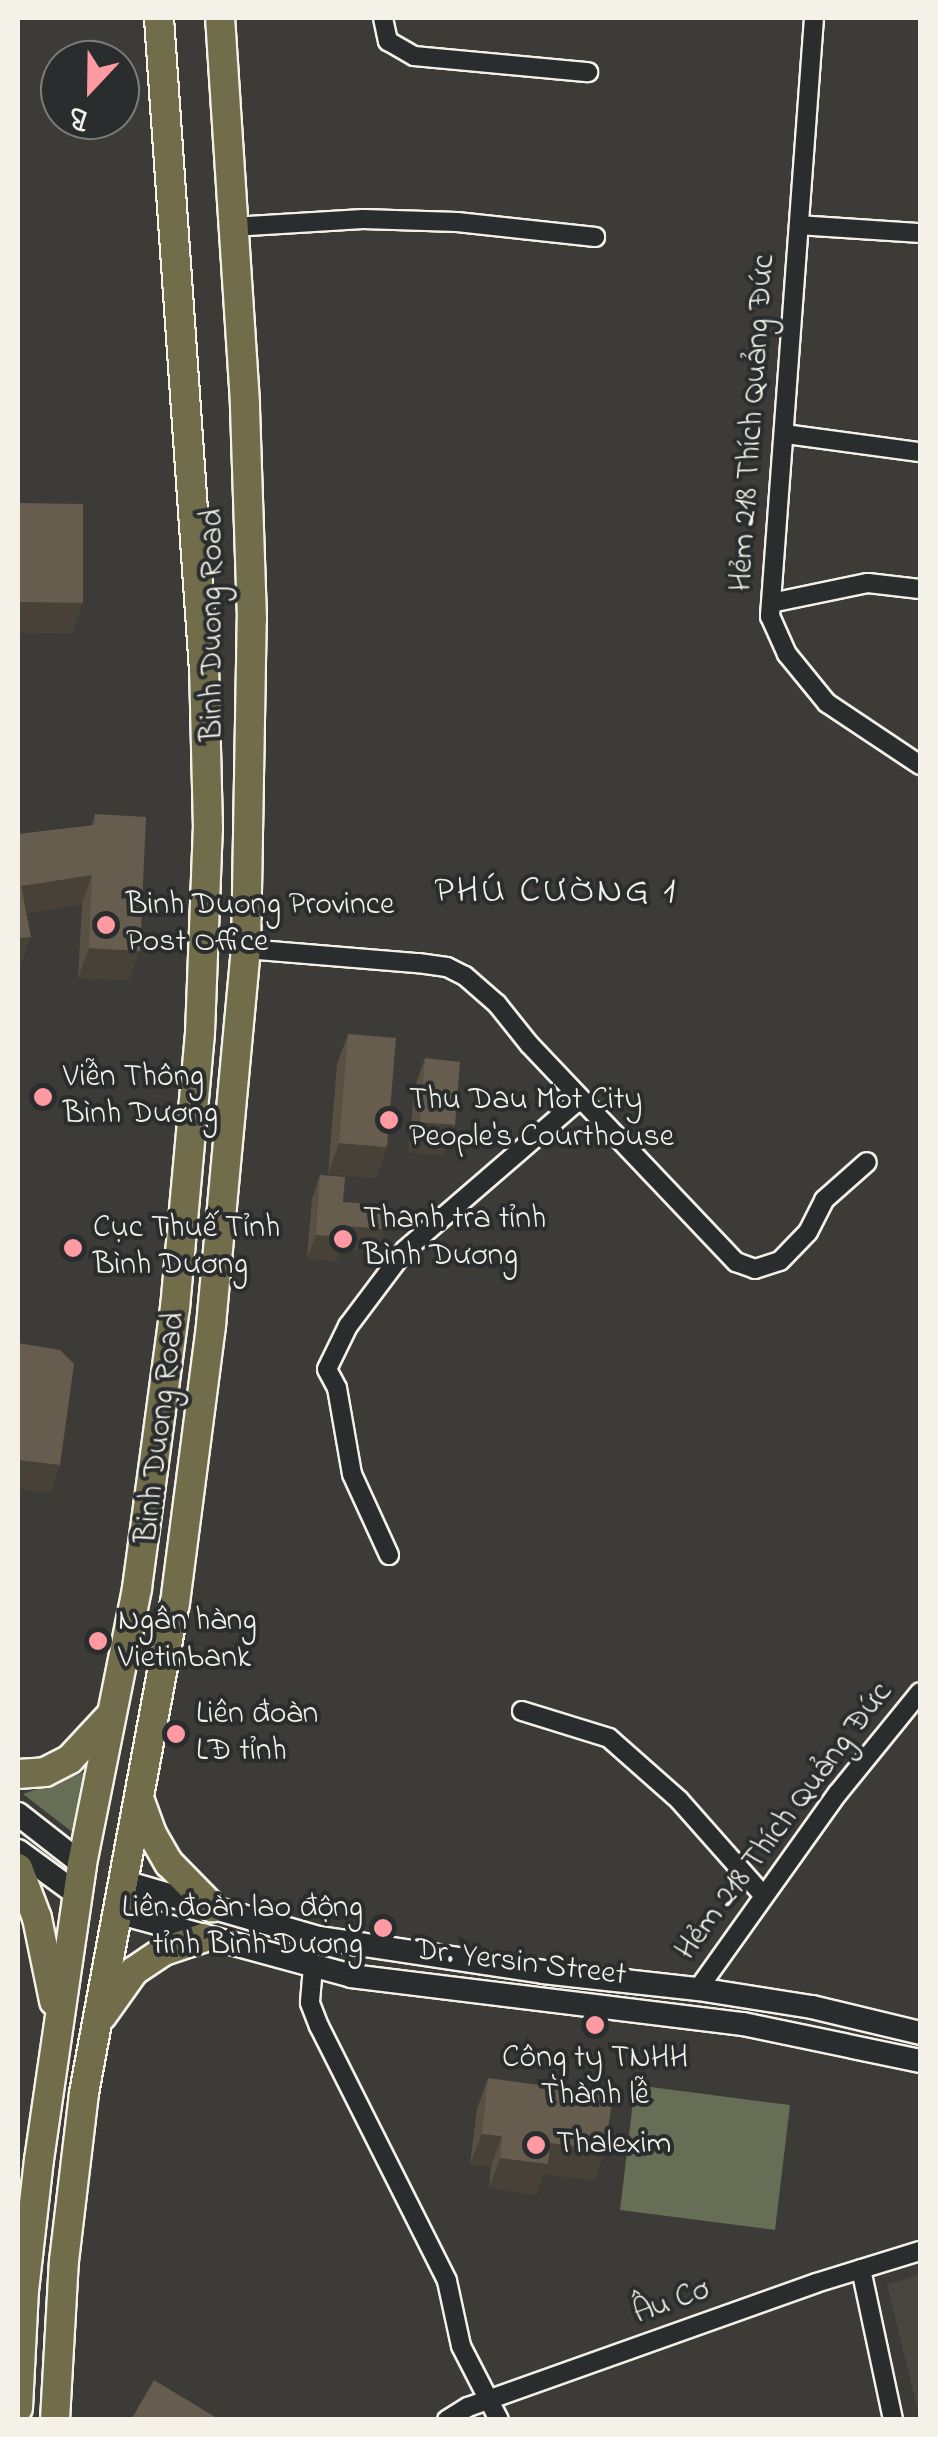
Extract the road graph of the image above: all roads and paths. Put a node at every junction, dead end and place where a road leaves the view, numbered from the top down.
1 (159, 18) edge
2 (220, 18) edge
3 (384, 18) edge
4 (814, 18) edge
5 (588, 72) dead end
6 (799, 225) junction
7 (232, 227) junction
8 (920, 233) edge
9 (595, 238) dead end
10 (786, 434) junction
11 (920, 452) edge
12 (920, 589) edge
13 (770, 603) junction
14 (920, 765) edge
15 (204, 946) junction
16 (246, 949) junction
17 (580, 1099) junction
18 (867, 1162) dead end
19 (389, 1556) dead end
20 (920, 1692) edge
21 (522, 1711) dead end
22 (112, 1712) junction
23 (18, 1774) edge
24 (138, 1793) junction
25 (18, 1814) edge
26 (18, 1852) edge
27 (82, 1864) junction
28 (18, 1868) edge
29 (122, 1881) junction
30 (77, 1894) junction
31 (764, 1896) junction
32 (212, 1907) junction
33 (116, 1912) junction
34 (204, 1938) junction
35 (312, 1967) junction
36 (543, 1972) junction
37 (698, 1989) junction
38 (541, 2000) junction
39 (688, 2018) junction
40 (892, 2026) junction
41 (58, 2027) junction
42 (920, 2033) edge
43 (93, 2036) junction
44 (884, 2052) junction
45 (920, 2061) edge
46 (920, 2251) edge
47 (861, 2269) junction
48 (491, 2399) junction
49 (18, 2408) edge
50 (55, 2420) edge
51 (447, 2420) edge
52 (498, 2420) edge
53 (893, 2420) edge

1 - 15 highway, Binh Duong Road
2 - 7 highway, Binh Duong Road
3 - 5 street
4 - 6 street, Hẻm 218 Thích Quảng Đức
6 - 8 street
6 - 10 street, Hẻm 218 Thích Quảng Đức
7 - 9 street
7 - 16 highway, Binh Duong Road
10 - 11 street
10 - 13 street, Hẻm 218 Thích Quảng Đức
12 - 13 street
13 - 14 street, Hẻm 218 Thích Quảng Đức
15 - 16 highway
15 - 22 highway, Binh Duong Road
16 - 17 street
16 - 24 highway, Binh Duong Road
17 - 18 street
17 - 19 street
20 - 31 street, Hẻm 218 Thích Quảng Đức
21 - 31 street
22 - 23 highway
22 - 27 highway, Binh Duong Road
24 - 29 highway, Binh Duong Road
24 - 32 highway
25 - 27 main road
26 - 30 main road
27 - 29 highway
27 - 30 highway, Binh Duong Road
28 - 41 highway
29 - 32 main road, Dr. Yersin Street
29 - 33 highway, Binh Duong Road
30 - 33 highway
30 - 41 highway, Binh Duong Road
31 - 37 street, Hẻm 218 Thích Quảng Đức
32 - 36 main road, Dr. Yersin Street
33 - 34 main road, Dr. Yersin Street
33 - 43 highway, Binh Duong Road
34 - 35 main road, Dr. Yersin Street
34 - 43 highway
35 - 38 main road, Dr. Yersin Street
35 - 48 street
36 - 37 main road, Dr. Yersin Street
36 - 38 main road
37 - 39 main road
37 - 40 main road, Dr. Yersin Street
38 - 39 main road, Dr. Yersin Street
39 - 44 main road, Dr. Yersin Street
40 - 42 main road, Dr. Yersin Street
40 - 44 main road
41 - 49 highway, Binh Duong Road
43 - 50 highway, Binh Duong Road
44 - 45 main road, Dr. Yersin Street
46 - 47 street, Âu Cơ
47 - 48 street, Âu Cơ
47 - 53 street
48 - 51 street, Âu Cơ
48 - 52 street

